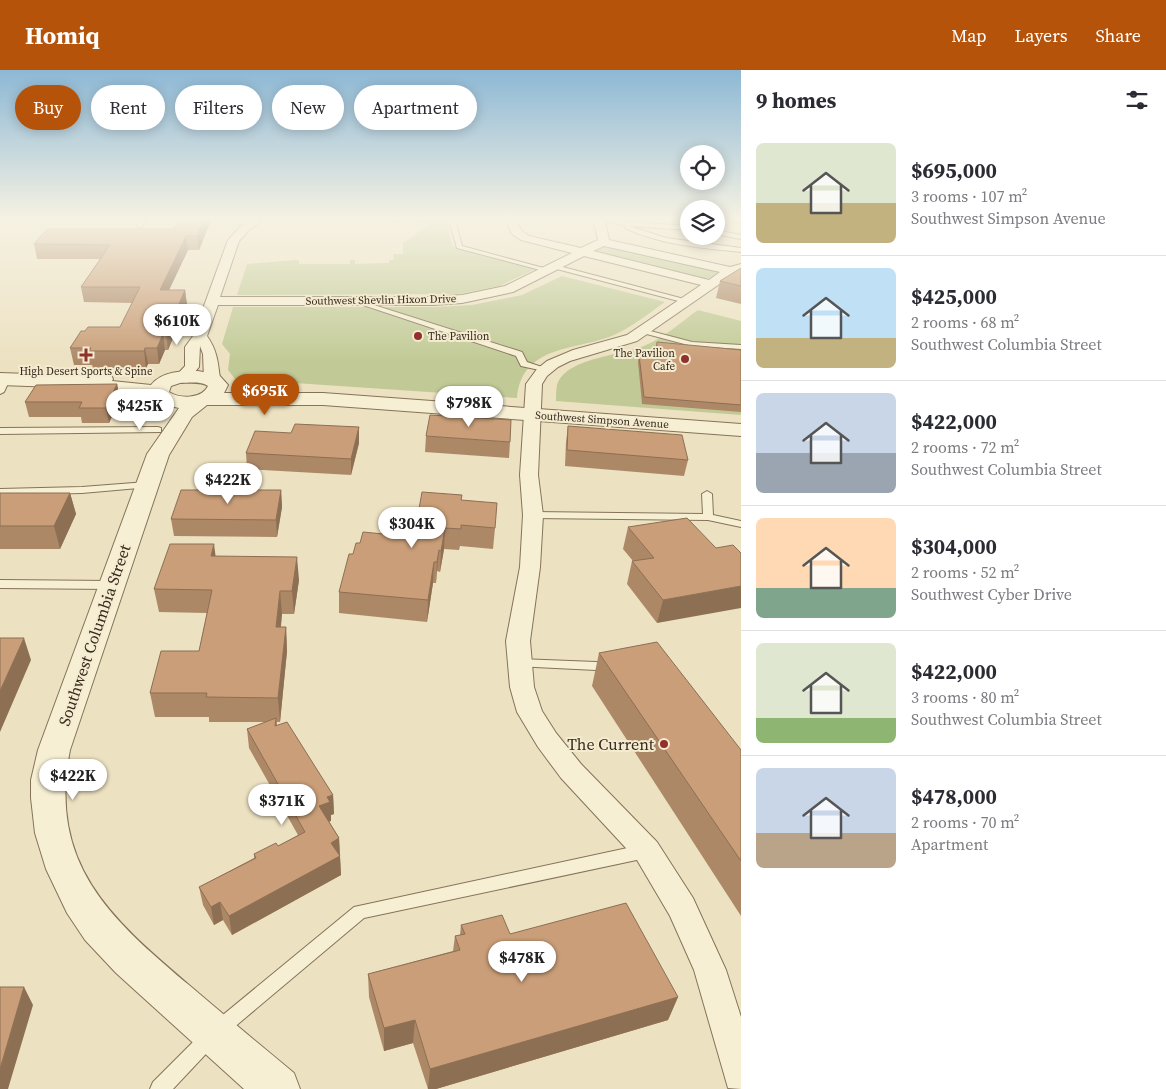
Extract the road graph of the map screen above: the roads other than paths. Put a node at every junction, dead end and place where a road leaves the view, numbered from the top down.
1 (224, 268) edge
2 (551, 268) joint
3 (645, 268) edge
4 (735, 270) edge
5 (712, 284) junction
6 (212, 301) junction
7 (356, 301) junction
8 (686, 301) junction
9 (642, 330) junction
10 (200, 336) junction
11 (741, 337) edge
12 (729, 347) junction
13 (741, 348) edge
14 (544, 369) junction
15 (178, 378) junction
16 (87, 382) junction
17 (2, 383) edge
18 (209, 391) junction
19 (161, 396) junction
20 (533, 415) junction
21 (0, 431) edge
22 (741, 432) edge
23 (158, 442) junction
24 (147, 485) junction
25 (0, 492) edge
26 (707, 494) dead end
27 (532, 514) junction
28 (708, 517) junction
29 (741, 524) edge
30 (0, 584) edge
31 (111, 585) junction
32 (519, 663) junction
33 (596, 666) dead end
34 (648, 850) junction
35 (213, 1034) junction
36 (741, 1076) edge
37 (160, 1089) edge
38 (278, 1089) edge

1 - 6 street
2 - 7 street, Southwest Shevlin Hixon Drive
2 - 8 lane
3 - 5 street
4 - 5 street
5 - 8 street
6 - 7 street, Southwest Shevlin Hixon Drive
6 - 10 street
7 - 14 lane
8 - 9 street
9 - 12 lane
9 - 14 street
10 - 15 street
10 - 18 street
11 - 12 lane
12 - 13 lane
14 - 20 street
15 - 16 street
15 - 18 street
15 - 19 street
16 - 17 street
16 - 19 street
18 - 19 street
18 - 20 street, Southwest Simpson Avenue
18 - 23 street, Southwest Columbia Street
19 - 23 street, Southwest Columbia Street
20 - 22 street, Southwest Simpson Avenue
20 - 27 street
21 - 23 lane
23 - 24 street, Southwest Columbia Street
24 - 25 lane
24 - 31 street, Southwest Columbia Street
26 - 28 lane
27 - 28 lane
27 - 32 street
28 - 29 lane
30 - 31 lane
31 - 35 street, Southwest Columbia Street
32 - 33 lane
32 - 34 street
34 - 35 lane
34 - 36 street
35 - 37 lane
35 - 38 street, Southwest Columbia Street

